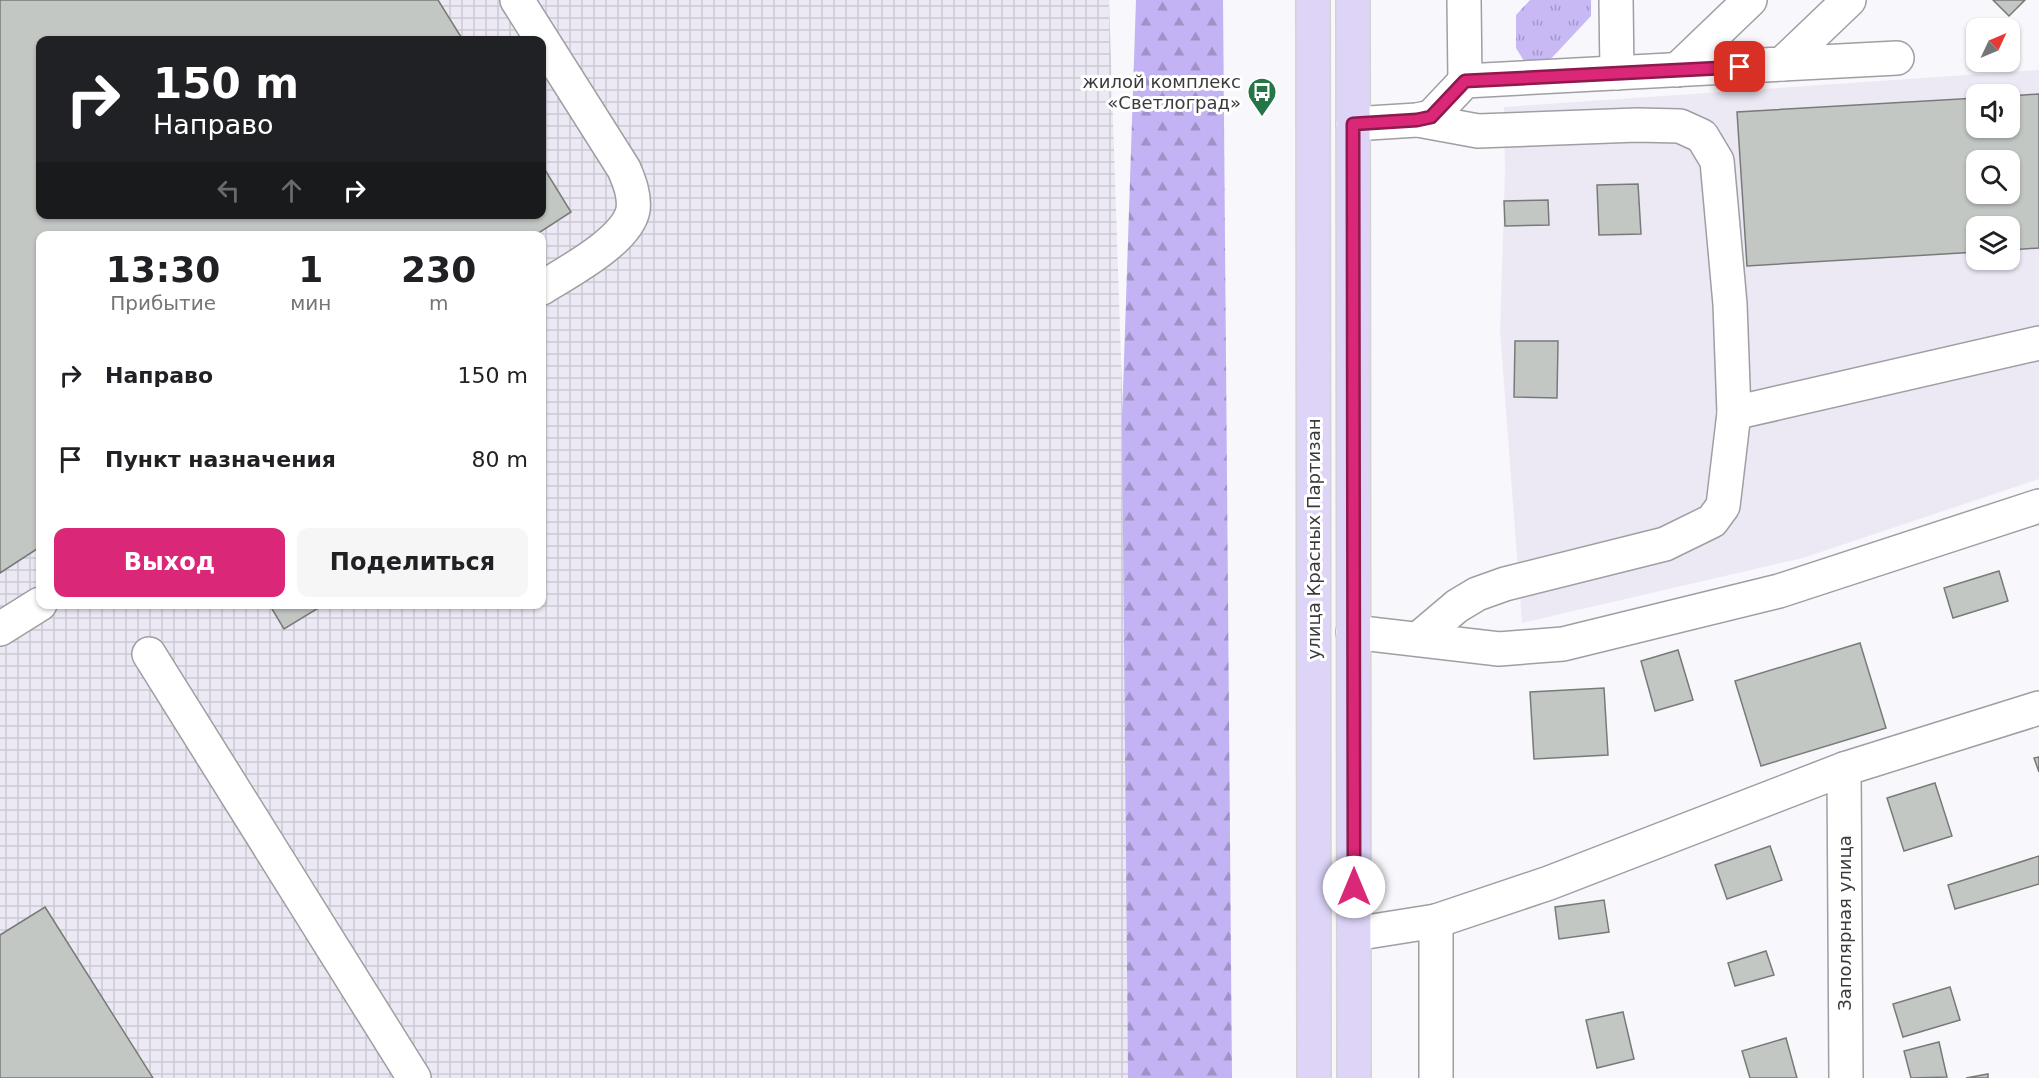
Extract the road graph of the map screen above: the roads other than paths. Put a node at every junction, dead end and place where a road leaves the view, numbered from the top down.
1 (517, 0) edge
2 (1313, 0) edge
3 (1353, 0) edge
4 (1464, 0) edge
5 (1616, 0) edge
6 (1750, 0) edge
7 (1849, 0) edge
8 (540, 36) edge
9 (546, 46) edge
10 (1897, 58) dead end
11 (1782, 64) junction
12 (1677, 70) junction
13 (1617, 73) junction
14 (1465, 81) junction
15 (1418, 120) junction
16 (1353, 124) junction
17 (546, 285) edge
18 (2039, 343) edge
19 (1734, 413) junction
20 (2039, 506) edge
21 (36, 606) edge
22 (0, 629) edge
23 (1353, 632) junction
24 (1418, 639) junction
25 (149, 654) dead end
26 (2039, 708) edge
27 (1844, 769) junction
28 (1436, 921) junction
29 (1354, 934) junction
30 (414, 1078) edge
31 (1314, 1078) edge
32 (1354, 1078) edge
33 (1436, 1078) edge
34 (1846, 1078) edge

1 - 8 street
2 - 31 main road, улица Красных Партизан
3 - 16 main road
4 - 14 street
5 - 13 street
6 - 12 street
7 - 11 street
9 - 17 street
10 - 11 street
11 - 12 street
12 - 13 street
13 - 14 street
14 - 15 street
15 - 16 street
15 - 19 street
16 - 23 main road
18 - 19 street
19 - 24 street
20 - 24 street
21 - 22 street
23 - 24 street
23 - 29 main road
25 - 30 street
26 - 27 street
27 - 28 street
27 - 34 street, Заполярная улица
28 - 29 street
28 - 33 street
29 - 32 main road

